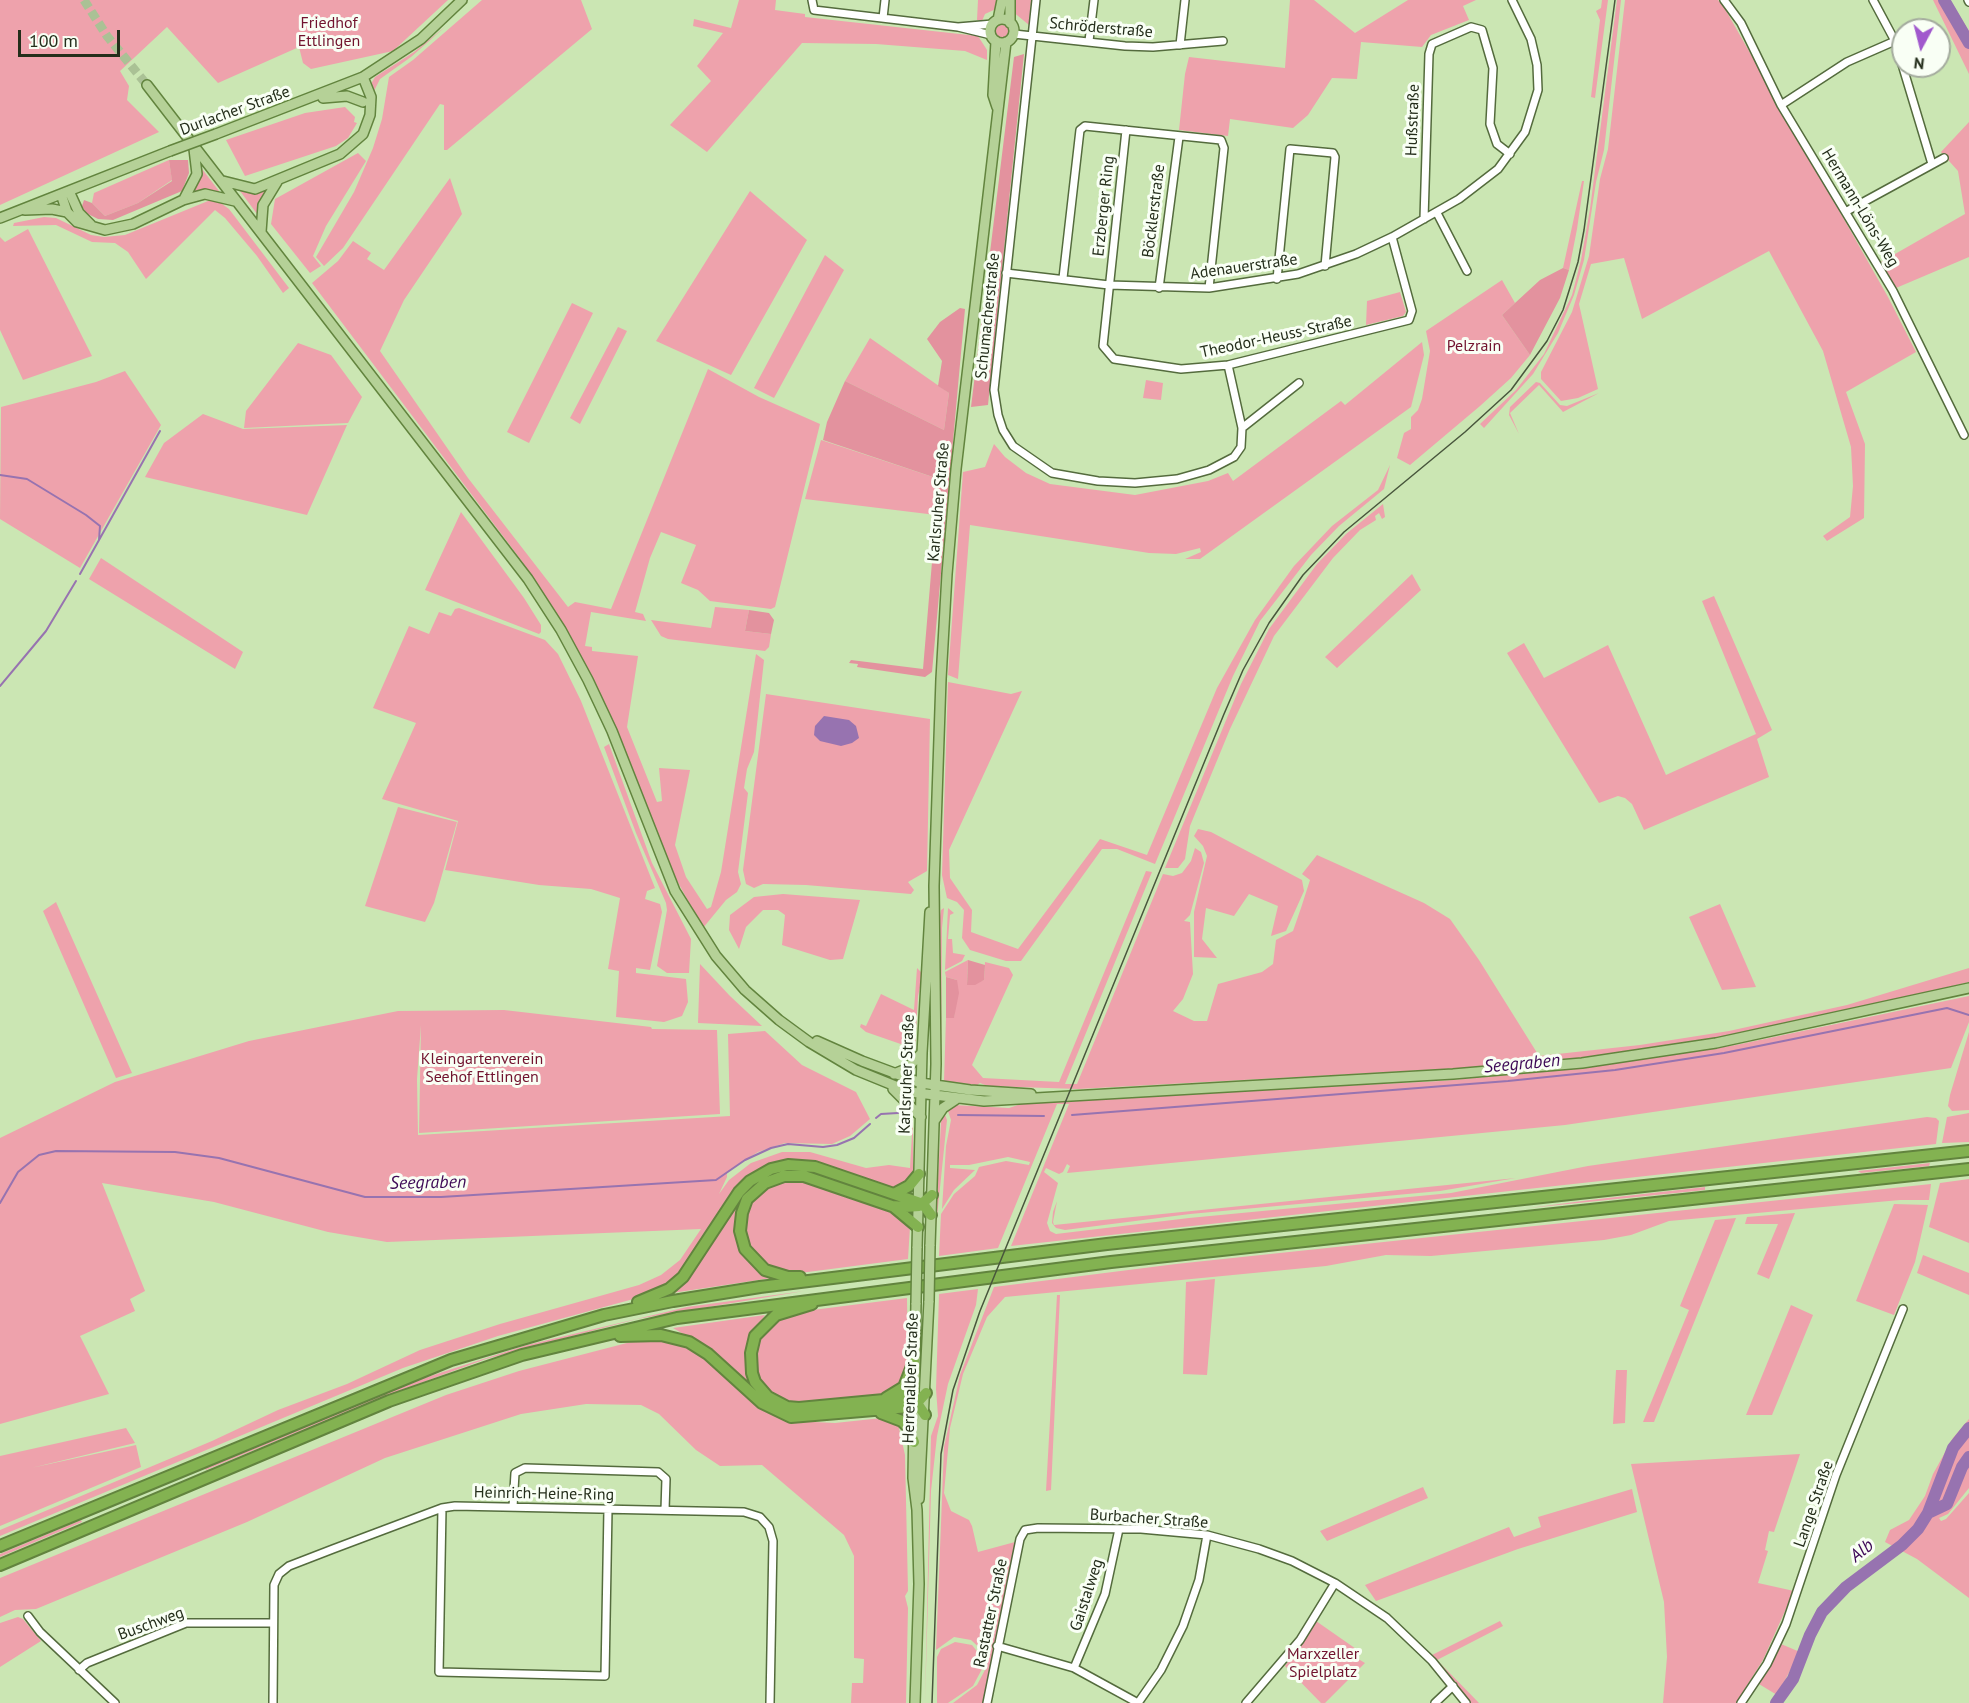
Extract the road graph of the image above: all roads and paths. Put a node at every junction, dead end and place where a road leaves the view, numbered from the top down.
1 (462, 0) edge
2 (812, 0) edge
3 (885, 0) edge
4 (1002, 0) edge
5 (1010, 0) edge
6 (1036, 0) edge
7 (1094, 0) edge
8 (1185, 0) edge
9 (1512, 0) edge
10 (1724, 0) edge
11 (1874, 0) edge
12 (883, 18) junction
13 (995, 22) junction
14 (1010, 23) junction
15 (958, 27) junction
16 (1891, 33) edge
17 (1014, 34) junction
18 (1033, 36) junction
19 (998, 40) junction
20 (1089, 41) junction
21 (1223, 41) dead end
22 (1891, 43) edge
23 (1180, 45) junction
24 (1906, 78) edge
25 (359, 79) junction
26 (147, 85) tunnel mouth
27 (311, 99) junction
28 (363, 102) junction
29 (1781, 105) junction
30 (366, 124) junction
31 (1126, 130) junction
32 (1179, 137) junction
33 (193, 143) junction
34 (1510, 154) junction
35 (1944, 158) dead end
36 (1932, 164) junction
37 (221, 180) junction
38 (277, 182) junction
39 (65, 192) junction
40 (183, 200) junction
41 (238, 202) junction
42 (17, 210) junction
43 (1847, 211) junction
44 (67, 212) junction
45 (1437, 213) junction
46 (0, 218) edge
47 (1424, 219) junction
48 (95, 228) junction
49 (261, 232) junction
50 (1392, 237) junction
51 (1325, 266) junction
52 (1467, 271) dead end
53 (1006, 273) junction
54 (1063, 278) junction
55 (1277, 279) junction
56 (1109, 285) junction
57 (1159, 288) junction
58 (1209, 288) junction
59 (1228, 365) junction
60 (1299, 383) dead end
61 (1242, 428) junction
62 (1964, 435) dead end
63 (934, 901) junction
64 (1969, 988) edge
65 (790, 1028) junction
66 (922, 1053) junction
67 (894, 1074) junction
68 (921, 1083) junction
69 (890, 1086) junction
70 (935, 1086) junction
71 (921, 1095) junction
72 (1052, 1095) junction
73 (934, 1097) junction
74 (956, 1100) junction
75 (921, 1117) junction
76 (933, 1122) junction
77 (1969, 1150) edge
78 (1969, 1169) edge
79 (920, 1174) junction
80 (894, 1194) junction
81 (932, 1196) junction
82 (920, 1204) junction
83 (892, 1206) junction
84 (931, 1215) junction
85 (918, 1227) junction
86 (930, 1246) joint
87 (917, 1248) joint
88 (839, 1277) junction
89 (844, 1295) junction
90 (1903, 1309) dead end
91 (604, 1315) junction
92 (593, 1337) junction
93 (914, 1361) junction
94 (926, 1393) junction
95 (880, 1401) junction
96 (915, 1403) junction
97 (872, 1411) junction
98 (925, 1415) junction
99 (914, 1442) junction
100 (513, 1507) junction
101 (442, 1508) junction
102 (608, 1509) junction
103 (665, 1510) junction
104 (917, 1510) junction
105 (1119, 1529) junction
106 (1025, 1530) joint
107 (1207, 1535) junction
108 (0, 1546) edge
109 (0, 1565) edge
110 (1335, 1583) junction
111 (28, 1616) dead end
112 (273, 1623) junction
113 (997, 1646) junction
114 (1074, 1668) junction
115 (79, 1670) junction
116 (1453, 1686) junction
117 (1136, 1702) edge
118 (115, 1703) edge
119 (273, 1703) edge
120 (770, 1703) edge
121 (915, 1703) edge
122 (987, 1703) edge
123 (1246, 1703) edge
124 (1435, 1703) edge
125 (1466, 1703) edge
126 (1742, 1703) edge

1 - 25 main road, Durlacher Straße
2 - 12 street
3 - 12 street
4 - 13 main road
5 - 14 main road
6 - 18 street, Schumacherstraße
7 - 20 street
8 - 23 street
9 - 34 street, Adenauerstraße
10 - 29 street, Hermann-Löns-Weg
11 - 16 street
12 - 15 street
13 - 14 main road
13 - 15 street
13 - 19 main road, Karlsruher Straße
14 - 17 main road
15 - 19 street
17 - 18 street, Schröderstraße
17 - 19 main road
18 - 20 street, Schröderstraße
18 - 53 street, Schumacherstraße
19 - 63 main road, Karlsruher Straße
20 - 23 street, Schröderstraße
21 - 23 street, Schröderstraße
22 - 29 street
24 - 36 street
25 - 27 main road, Durlacher Straße
25 - 28 main road
25 - 30 main road
26 - 33 main road
27 - 28 main road
27 - 39 main road, Durlacher Straße, bridge
28 - 30 main road
29 - 43 street, Hermann-Löns-Weg
30 - 38 main road
31 - 32 street
31 - 54 street, Erzberger Ring
31 - 56 street, Erzberger Ring
32 - 57 street, Böcklerstraße
32 - 58 street
33 - 37 main road
33 - 40 main road
34 - 45 street, Adenauerstraße
34 - 47 street, Hußstraße
35 - 36 street
36 - 43 street
37 - 38 main road
37 - 41 main road
38 - 49 main road
39 - 42 main road, Durlacher Straße
39 - 44 main road
39 - 48 main road
40 - 41 main road
40 - 48 main road
41 - 49 main road
42 - 44 main road
42 - 46 main road, Durlacher Straße
43 - 62 street, Hermann-Löns-Weg
44 - 48 main road
45 - 47 street, Adenauerstraße
45 - 52 street
47 - 50 street, Adenauerstraße
49 - 65 main road
50 - 51 street, Adenauerstraße
50 - 59 street, Theodor-Heuss-Straße
51 - 55 street, Adenauerstraße
51 - 55 street
53 - 54 street, Adenauerstraße
53 - 61 street, Schumacherstraße
54 - 56 street, Adenauerstraße
55 - 58 street, Adenauerstraße
56 - 57 street, Adenauerstraße
56 - 59 street, Theodor-Heuss-Straße
57 - 58 street, Adenauerstraße
59 - 61 street, Schumacherstraße
60 - 61 street
63 - 66 main road, Karlsruher Straße
63 - 70 main road, Karlsruher Straße
64 - 72 main road
65 - 67 main road
65 - 69 main road
66 - 67 main road
66 - 68 main road, Karlsruher Straße
67 - 68 main road
68 - 70 main road
68 - 71 main road, Karlsruher Straße
69 - 71 main road
69 - 75 main road
70 - 72 main road
70 - 73 main road, Karlsruher Straße
71 - 73 main road
71 - 75 main road, Karlsruher Straße
72 - 74 main road
73 - 74 main road
73 - 76 main road, Karlsruher Straße
74 - 76 main road
75 - 79 main road, Karlsruher Straße
76 - 81 main road, Karlsruher Straße
77 - 88 highway
78 - 89 highway
79 - 80 highway
79 - 82 main road, Karlsruher Straße
80 - 82 highway
80 - 91 highway
81 - 82 highway
81 - 84 main road, Karlsruher Straße
82 - 83 highway
82 - 84 highway
82 - 85 main road, Karlsruher Straße
83 - 85 highway
83 - 88 highway
84 - 86 main road, Karlsruher Straße
85 - 87 main road, Karlsruher Straße
86 - 94 main road, Herrenalber Straße, bridge
87 - 93 main road, Herrenalber Straße, bridge
88 - 91 highway
89 - 92 highway
89 - 95 highway
90 - 126 street, Lange Straße
91 - 108 highway
92 - 97 highway
92 - 109 highway
93 - 95 highway
93 - 96 main road, Herrenalber Straße
94 - 96 highway
94 - 98 main road, Herrenalber Straße
95 - 96 highway
96 - 97 highway
96 - 98 highway
96 - 99 main road, Herrenalber Straße
97 - 99 highway
98 - 104 main road, Herrenalber Straße
99 - 104 main road, Herrenalber Straße
100 - 101 street, Heinrich-Heine-Ring
100 - 102 street, Heinrich-Heine-Ring
100 - 103 street
101 - 102 street
101 - 112 street, Heinrich-Heine-Ring
102 - 103 street, Heinrich-Heine-Ring
103 - 120 street, Heinrich-Heine-Ring
104 - 121 main road, Herrenalber Straße
105 - 106 street, Burbacher Straße
105 - 107 street, Burbacher Straße
105 - 114 street, Gaistalweg
106 - 113 street, Rastatter Straße
107 - 110 street, Burbacher Straße
107 - 117 street
110 - 116 street, Burbacher Straße
110 - 123 street
111 - 115 street
112 - 115 street, Buschweg
112 - 119 street, Heinrich-Heine-Ring
113 - 114 street
113 - 122 street, Rastatter Straße
114 - 117 street
115 - 118 street
116 - 124 street
116 - 125 street, Burbacher Straße

